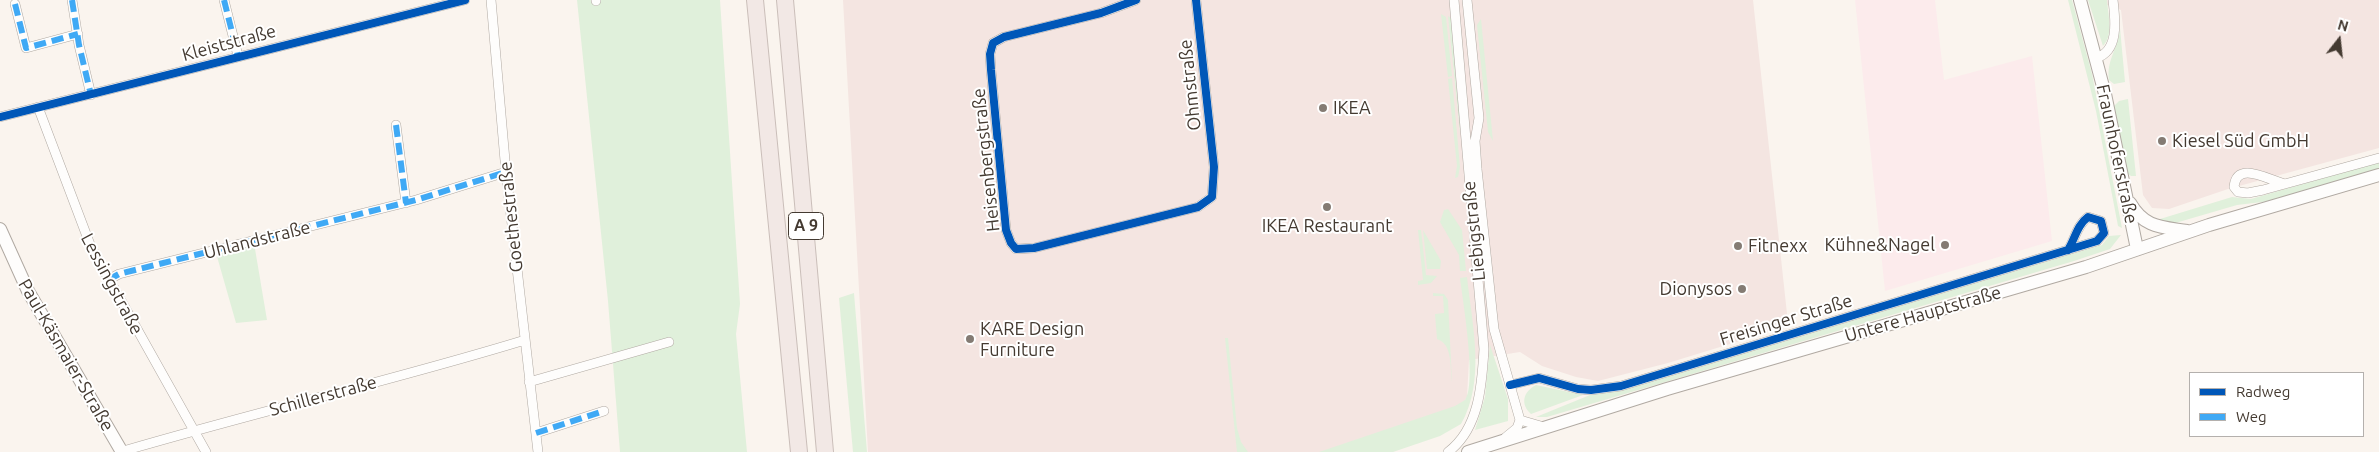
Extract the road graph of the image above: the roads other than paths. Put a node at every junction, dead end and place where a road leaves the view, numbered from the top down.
1 (72, 0) edge
2 (224, 0) edge
3 (465, 0) edge
4 (491, 0) edge
5 (755, 0) edge
6 (785, 0) edge
7 (1136, 0) edge
8 (1196, 0) edge
9 (1454, 0) edge
10 (1467, 0) edge
11 (2080, 0) edge
12 (2113, 0) edge
13 (15, 4) dead end
14 (78, 34) junction
15 (238, 56) junction
16 (2096, 58) junction
17 (91, 95) junction
18 (38, 107) junction
19 (0, 117) edge
20 (396, 125) dead end
21 (2379, 158) edge
22 (1214, 167) joint
23 (506, 172) junction
24 (2379, 175) edge
25 (2284, 184) junction
26 (2127, 199) junction
27 (406, 202) junction
28 (0, 229) edge
29 (2190, 232) junction
30 (2137, 249) junction
31 (2068, 250) dead end
32 (108, 280) junction
33 (525, 340) junction
34 (669, 342) dead end
35 (529, 382) junction
36 (1510, 385) junction
37 (604, 411) dead end
38 (1520, 420) junction
39 (1549, 427) junction
40 (195, 432) junction
41 (536, 433) junction
42 (1498, 443) junction
43 (122, 452) edge
44 (206, 452) edge
45 (538, 452) edge
46 (799, 452) edge
47 (825, 452) edge
48 (1448, 452) edge
49 (1468, 452) edge

1 - 14 street
2 - 15 street
3 - 15 street, Kleiststraße
4 - 23 street, Goethestraße
5 - 46 highway, A 9
6 - 47 highway, A 9
7 - 22 street, Heisenbergstraße
8 - 22 street, Ohmstraße
9 - 48 street, Liebigstraße
10 - 36 street, Liebigstraße
11 - 16 main road, Fraunhoferstraße
12 - 16 street
13 - 14 street
14 - 17 street
15 - 17 street, Kleiststraße
16 - 26 main road, Fraunhoferstraße
17 - 18 street, Kleiststraße
18 - 19 street, Kleiststraße
18 - 32 street, Lessingstraße
20 - 27 street
21 - 25 street
23 - 27 street, Uhlandstraße
23 - 33 street, Goethestraße
24 - 29 main road, Untere Hauptstraße
25 - 25 street
26 - 29 main road
26 - 30 main road, Fraunhoferstraße
27 - 32 street, Uhlandstraße
28 - 43 main road, Paul-Käsmaier-Straße
29 - 30 main road, Untere Hauptstraße
30 - 39 main road, Untere Hauptstraße
31 - 36 street, Freisinger Straße
32 - 40 street, Lessingstraße
33 - 35 street, Goethestraße
33 - 40 street, Schillerstraße
34 - 35 street
35 - 41 street, Goethestraße
36 - 38 street, Liebigstraße
37 - 41 street
38 - 39 street
38 - 42 street
39 - 42 main road, Untere Hauptstraße
40 - 43 street, Schillerstraße
40 - 44 street, Lessingstraße
41 - 45 street, Goethestraße
42 - 49 main road, Untere Hauptstraße

